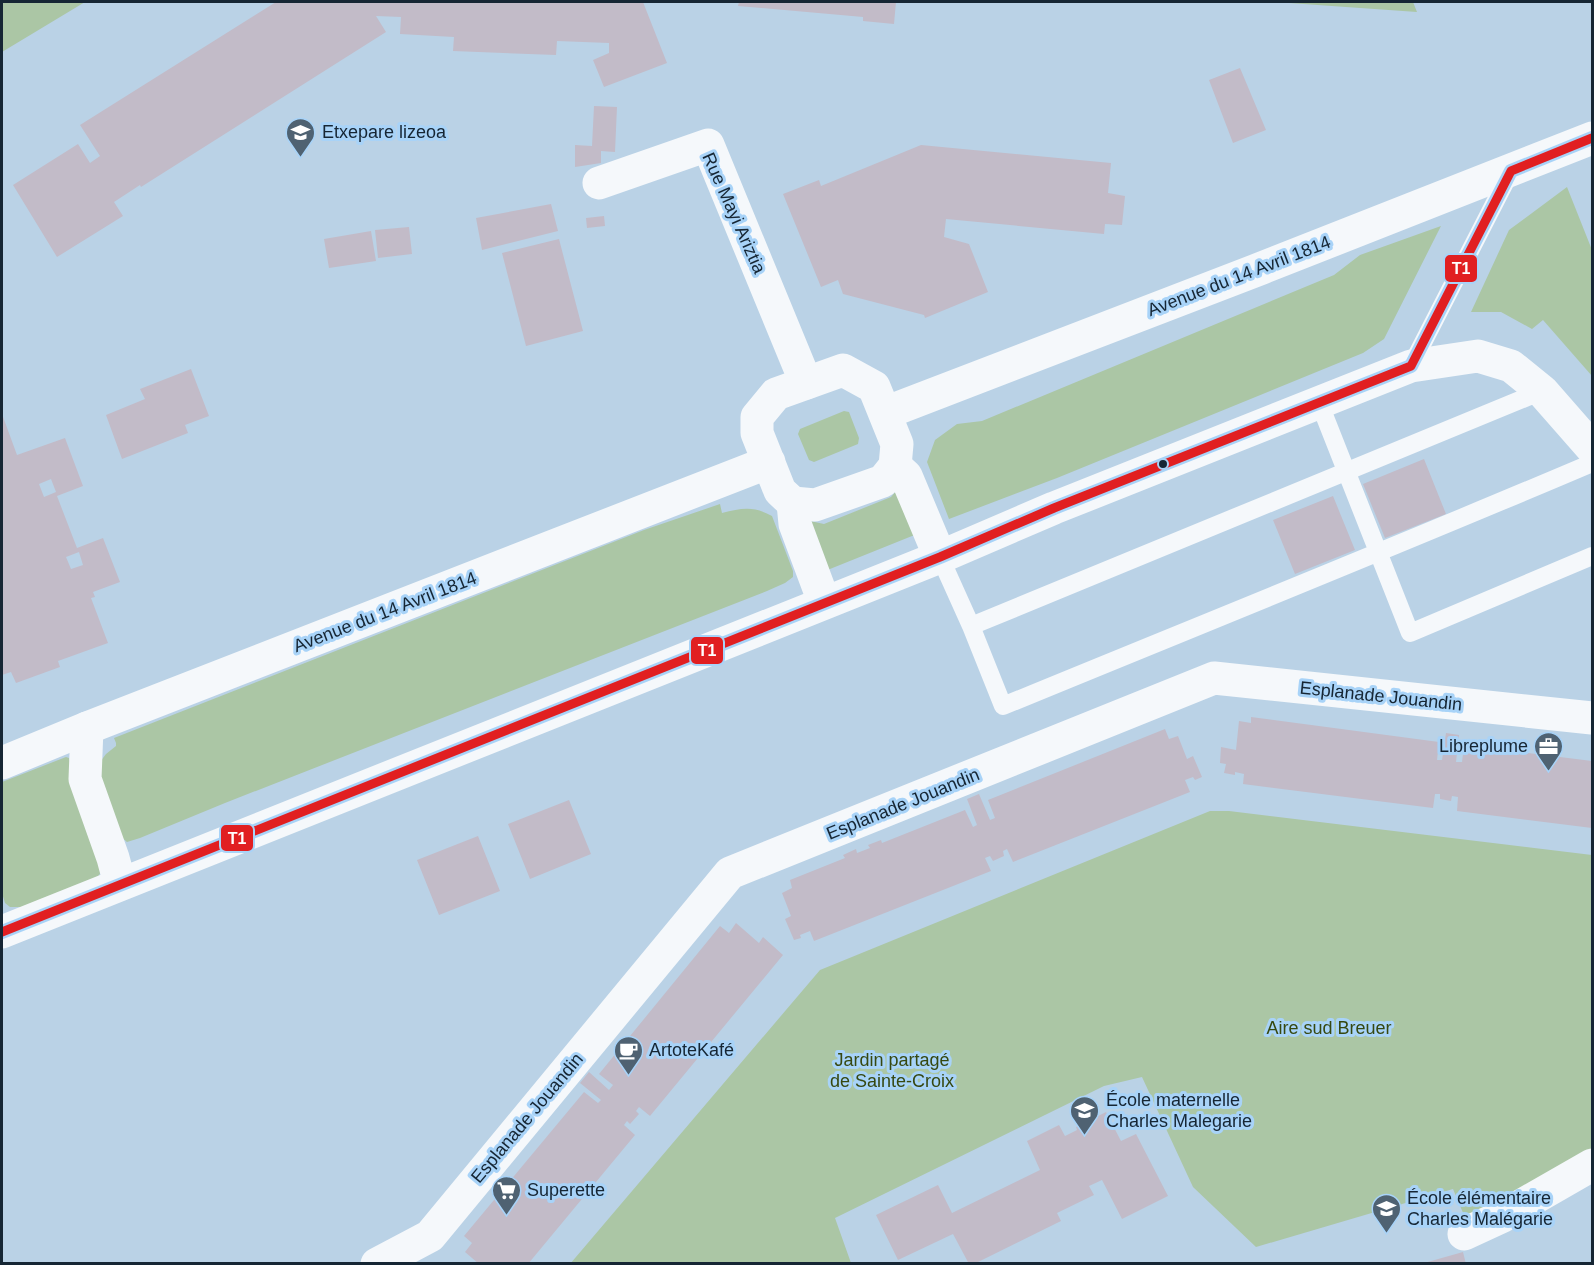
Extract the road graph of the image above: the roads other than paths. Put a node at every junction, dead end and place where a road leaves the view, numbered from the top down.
1 (1593, 138) edge
2 (1511, 171) junction
3 (599, 183) dead end
4 (1411, 366) junction
5 (806, 383) junction
6 (1542, 391) junction
7 (1319, 402) junction
8 (885, 413) junction
9 (1593, 448) edge
10 (769, 462) junction
11 (1593, 463) edge
12 (895, 466) junction
13 (1347, 472) junction
14 (793, 503) junction
15 (1378, 552) junction
16 (1593, 556) edge
17 (940, 557) junction
18 (824, 602) junction
19 (971, 626) junction
20 (1593, 718) edge
21 (87, 728) junction
22 (2, 763) edge
23 (120, 884) junction
24 (4, 923) edge
25 (1593, 1165) edge
26 (1464, 1234) dead end
27 (377, 1263) edge

1 - 2 street, Avenue du 14 Avril 1814
2 - 4 lane
2 - 8 street, Avenue du 14 Avril 1814
3 - 5 street, Rue Mayi Ariztia
4 - 6 street
4 - 7 street
5 - 8 street
5 - 10 street
6 - 9 street
6 - 13 lane
7 - 13 lane
7 - 17 street
8 - 12 street
10 - 14 street
10 - 21 street, Avenue du 14 Avril 1814
11 - 15 lane
12 - 14 street
12 - 17 street
13 - 15 lane
13 - 19 lane
14 - 18 street
15 - 16 lane
15 - 19 lane
17 - 18 street
17 - 19 lane
18 - 23 street
20 - 27 street, Esplanade Jouandin
21 - 22 street, Avenue du 14 Avril 1814
21 - 23 street
23 - 24 street
25 - 26 street

